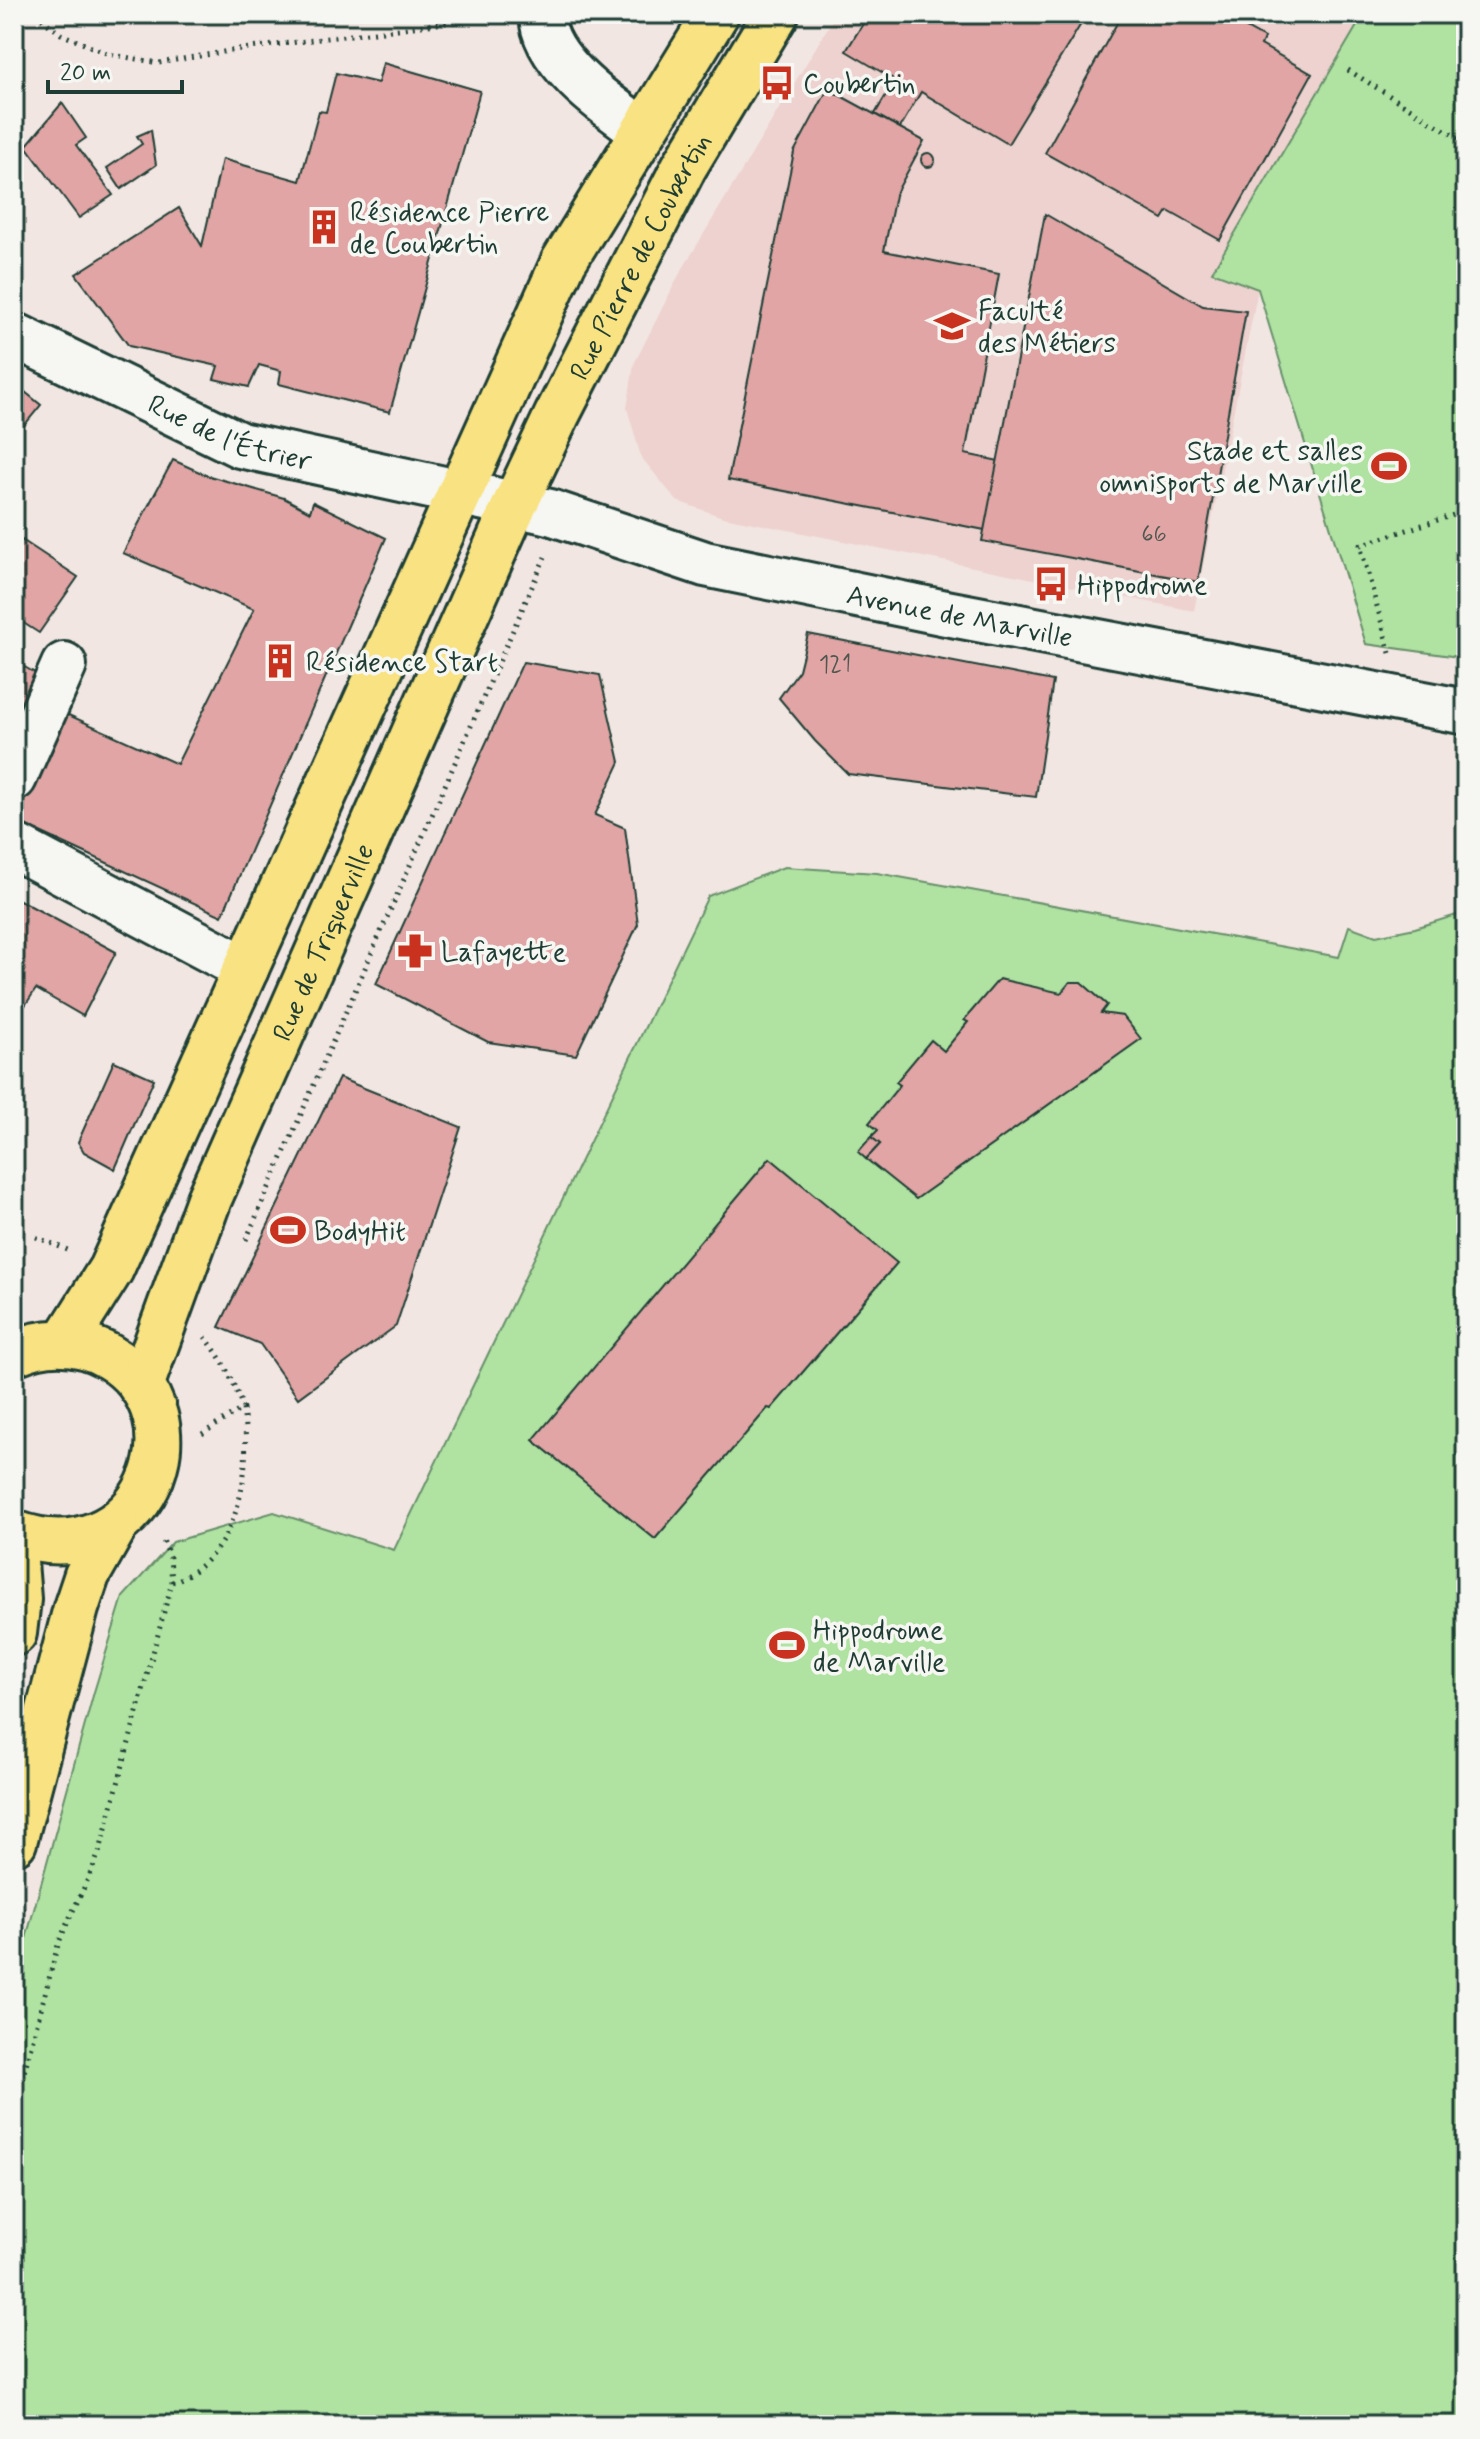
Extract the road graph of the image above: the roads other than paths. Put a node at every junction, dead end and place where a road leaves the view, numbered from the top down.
1 (542, 14) edge
2 (716, 14) edge
3 (776, 14) edge
4 (642, 130) junction
5 (14, 335) edge
6 (459, 492) junction
7 (515, 504) junction
8 (64, 665) dead end
9 (1466, 712) edge
10 (14, 778) edge
11 (14, 846) edge
12 (246, 969) junction
13 (65, 1342) junction
14 (14, 1353) edge
15 (141, 1386) junction
16 (127, 1513) junction
17 (14, 1533) edge
18 (14, 1550) edge
19 (14, 1633) edge
20 (14, 1842) edge

1 - 4 street
2 - 4 main road, Rue Pierre de Coubertin
3 - 7 main road, Rue Pierre de Coubertin
4 - 6 main road, Rue Pierre de Coubertin
5 - 6 street, Rue de l'Étrier
6 - 7 street, Avenue de Marville
6 - 12 main road, Rue de Triquerville
7 - 9 street, Avenue de Marville
7 - 15 main road, Rue de Triquerville
8 - 10 street
11 - 12 street
12 - 13 main road, Rue de Triquerville
13 - 14 main road
13 - 15 main road
15 - 16 main road
16 - 17 main road
16 - 20 main road
18 - 19 main road

